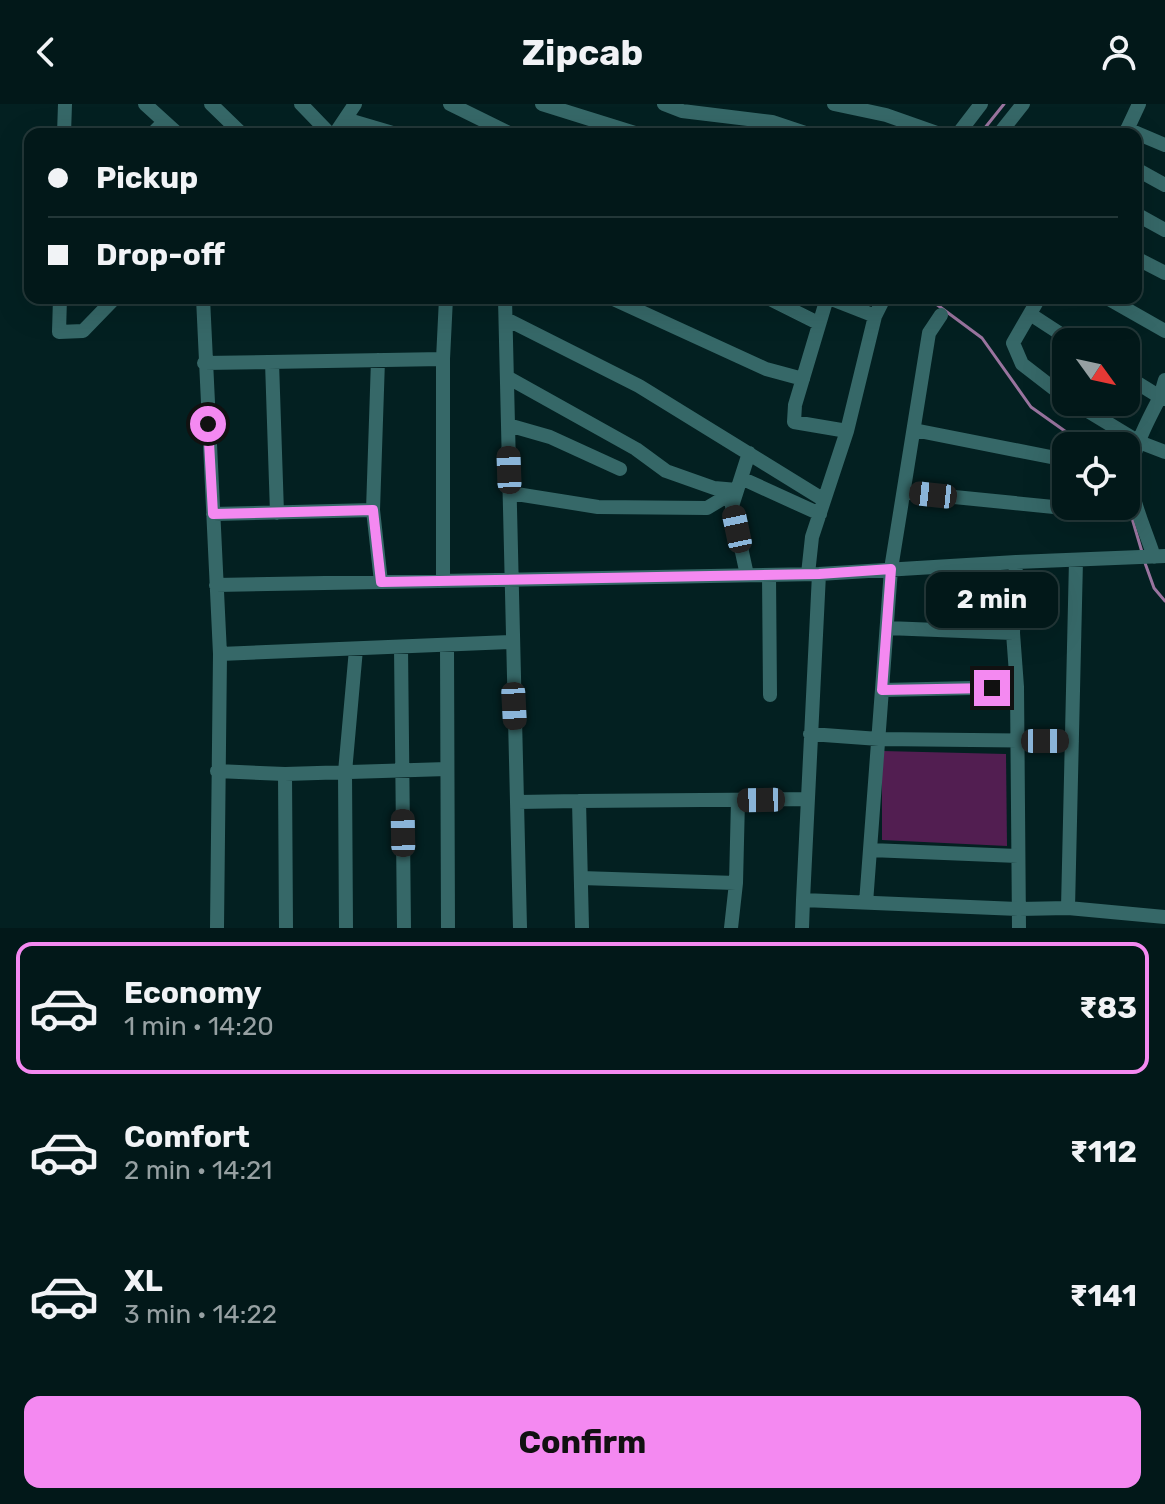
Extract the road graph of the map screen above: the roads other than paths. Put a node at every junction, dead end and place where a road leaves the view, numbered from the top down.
1 (65, 104) edge
2 (145, 104) edge
3 (211, 104) edge
4 (301, 104) edge
5 (355, 104) edge
6 (450, 104) edge
7 (542, 104) edge
8 (664, 104) edge
9 (762, 104) edge
10 (834, 104) edge
11 (1023, 104) edge
12 (1139, 104) edge
13 (978, 105) edge
14 (345, 119) junction
15 (759, 121) junction
16 (164, 122) junction
17 (64, 128) edge
18 (158, 128) edge
19 (171, 128) edge
20 (236, 128) edge
21 (327, 128) edge
22 (338, 128) edge
23 (372, 128) edge
24 (499, 128) edge
25 (619, 128) edge
26 (790, 128) edge
27 (923, 128) edge
28 (962, 128) edge
29 (1004, 128) edge
30 (1128, 128) edge
31 (1142, 137) edge
32 (1165, 145) edge
33 (1142, 172) edge
34 (1165, 185) edge
35 (1142, 217) edge
36 (1165, 230) edge
37 (1142, 261) edge
38 (1165, 273) edge
39 (60, 304) edge
40 (109, 304) edge
41 (203, 304) edge
42 (446, 304) edge
43 (506, 304) edge
44 (624, 304) edge
45 (780, 304) edge
46 (827, 304) edge
47 (844, 304) edge
48 (881, 304) edge
49 (1036, 304) edge
50 (1118, 304) edge
51 (1030, 314) junction
52 (941, 315) dead end
53 (875, 316) junction
54 (506, 319) junction
55 (818, 323) junction
56 (1052, 328) edge
57 (1165, 331) edge
58 (443, 359) junction
59 (378, 360) junction
60 (272, 362) junction
61 (204, 363) junction
62 (507, 377) junction
63 (803, 379) junction
64 (1165, 380) edge
65 (1140, 385) edge
66 (1052, 387) edge
67 (1162, 398) edge
68 (1096, 416) edge
69 (508, 425) junction
70 (914, 430) junction
71 (847, 431) junction
72 (1122, 432) edge
73 (1140, 440) edge
74 (1140, 442) edge
75 (1165, 452) edge
76 (749, 453) junction
77 (1052, 457) edge
78 (620, 469) dead end
79 (739, 484) junction
80 (904, 492) junction
81 (510, 493) junction
82 (822, 507) junction
83 (1052, 507) edge
84 (373, 510) junction
85 (277, 513) junction
86 (213, 514) junction
87 (1140, 520) edge
88 (1151, 557) edge
89 (1076, 560) junction
90 (1016, 562) junction
91 (891, 569) junction
92 (813, 574) junction
93 (747, 575) junction
94 (769, 575) junction
95 (511, 579) junction
96 (443, 581) junction
97 (381, 582) junction
98 (216, 585) junction
99 (887, 628) junction
100 (1013, 633) junction
101 (512, 642) junction
102 (447, 646) junction
103 (401, 647) junction
104 (356, 649) junction
105 (220, 654) junction
106 (1017, 687) junction
107 (882, 690) junction
108 (770, 695) dead end
109 (810, 734) junction
110 (879, 739) junction
111 (1017, 741) junction
112 (1072, 741) junction
113 (447, 769) junction
114 (402, 770) junction
115 (217, 771) junction
116 (345, 772) junction
117 (285, 774) junction
118 (807, 799) junction
119 (738, 800) junction
120 (579, 801) junction
121 (518, 802) junction
122 (870, 850) junction
123 (1018, 856) junction
124 (581, 878) junction
125 (736, 883) junction
126 (803, 900) junction
127 (866, 903) junction
128 (1068, 908) junction
129 (1019, 909) junction
130 (1165, 917) edge
131 (217, 928) edge
132 (286, 928) edge
133 (346, 928) edge
134 (404, 928) edge
135 (448, 928) edge
136 (520, 928) edge
137 (582, 928) edge
138 (731, 928) edge
139 (802, 928) edge
140 (1019, 928) edge

1 - 17 street
2 - 16 street
3 - 20 street
4 - 21 street
5 - 14 street
6 - 24 street
7 - 25 street
8 - 15 street
9 - 15 street
10 - 27 street
11 - 29 street
12 - 30 street
13 - 28 street
14 - 22 street
14 - 23 street
15 - 26 street
16 - 18 street
16 - 19 street
31 - 32 street
33 - 34 street
35 - 36 street
37 - 38 street
39 - 40 street
41 - 61 street
42 - 58 street
43 - 54 street
44 - 63 street
45 - 55 street
46 - 55 street
47 - 53 street
48 - 53 street
49 - 51 street
50 - 57 street
51 - 56 street
51 - 66 street
52 - 70 street
53 - 71 street
54 - 62 street
54 - 76 street
55 - 63 street
58 - 59 street
58 - 96 street
59 - 60 street
59 - 84 street
60 - 61 street
60 - 85 street
61 - 86 street
62 - 69 street
62 - 79 street
63 - 71 street
64 - 67 street
65 - 67 street
67 - 73 street
68 - 72 street
69 - 78 street
69 - 81 street
70 - 77 street
70 - 80 street
71 - 82 street
74 - 75 street
76 - 79 street
76 - 82 street
79 - 81 street
79 - 82 street
79 - 93 street
80 - 83 street
80 - 91 street
81 - 95 street
82 - 92 street
84 - 85 street
84 - 97 street
85 - 86 street
86 - 98 street
87 - 88 street
88 - 89 street
89 - 90 street
89 - 112 street
90 - 91 street
90 - 100 street
91 - 92 street
91 - 99 street
92 - 94 street
92 - 109 street
93 - 94 street
93 - 95 street
94 - 108 street
95 - 96 street
95 - 101 street
96 - 97 street
97 - 98 street
98 - 105 street
99 - 100 street
99 - 107 street
100 - 106 street
101 - 102 street
101 - 121 street
102 - 103 street
102 - 113 street
103 - 104 street
103 - 114 street
104 - 105 street
104 - 116 street
105 - 115 street
106 - 107 street
106 - 111 street
107 - 110 street
109 - 110 street
109 - 118 street
110 - 111 street
110 - 122 street
111 - 112 street
111 - 123 street
112 - 128 street
113 - 114 street
113 - 135 street
114 - 116 street
114 - 134 street
115 - 117 street
115 - 131 street
116 - 117 street
116 - 133 street
117 - 132 street
118 - 119 street
118 - 126 street
119 - 120 street
119 - 125 street
120 - 121 street
120 - 124 street
121 - 136 street
122 - 123 street
122 - 127 street
123 - 129 street
124 - 125 street
124 - 137 street
125 - 138 street
126 - 127 street
126 - 139 street
127 - 129 street
128 - 129 street
128 - 130 street
129 - 140 street

